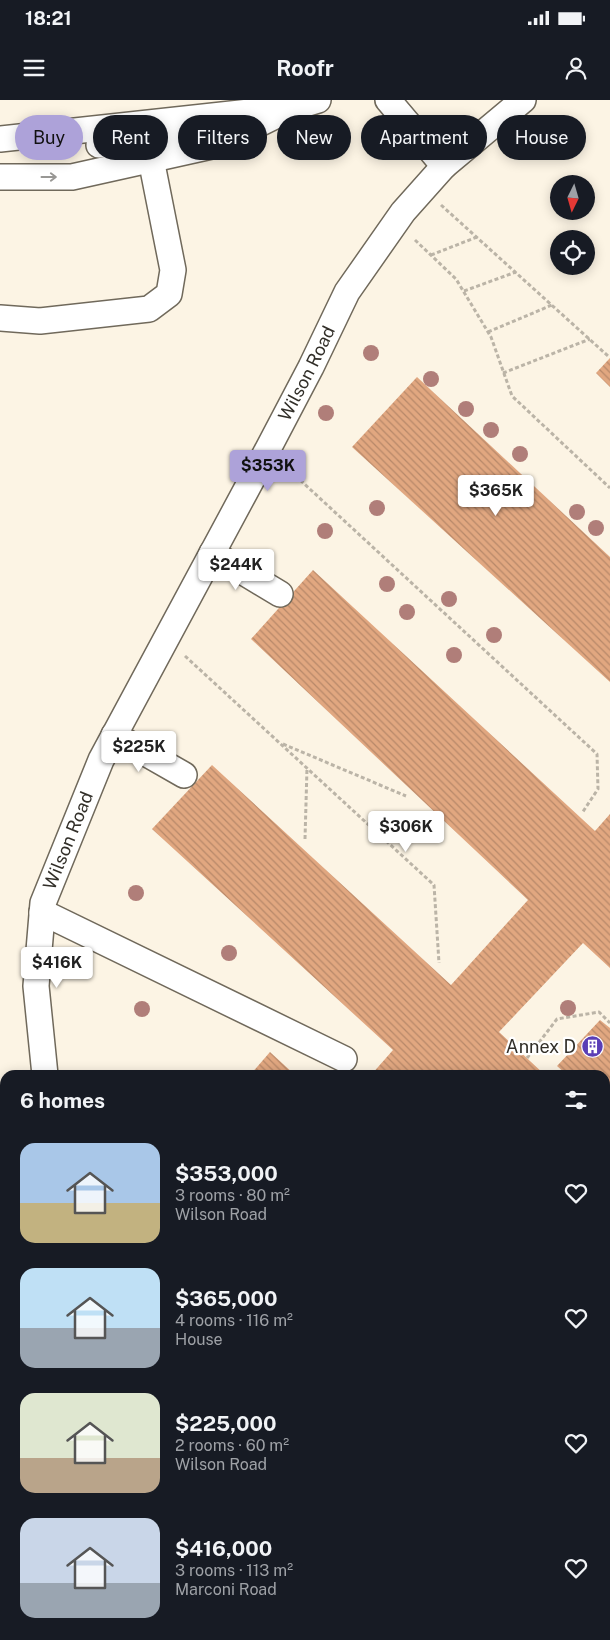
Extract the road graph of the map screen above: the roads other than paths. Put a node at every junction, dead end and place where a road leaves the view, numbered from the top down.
1 (388, 100) edge
2 (522, 100) edge
3 (307, 103) edge
4 (0, 138) edge
5 (0, 153) edge
6 (168, 156) edge
7 (151, 160) joint
8 (444, 166) junction
9 (0, 177) edge
10 (0, 318) edge
11 (212, 553) junction
12 (280, 594) dead end
13 (114, 735) junction
14 (184, 775) dead end
15 (43, 907) junction
16 (344, 1059) dead end
17 (44, 1070) edge

1 - 8 street
2 - 8 street, Wilson Road
3 - 4 street
3 - 5 street
3 - 6 street
9 -> 7 street
7 - 10 street
8 - 11 street, Wilson Road
11 - 12 street
11 - 13 street, Wilson Road
13 - 14 street
13 - 15 street, Wilson Road
15 - 16 street
15 - 17 street, Wilson Road

